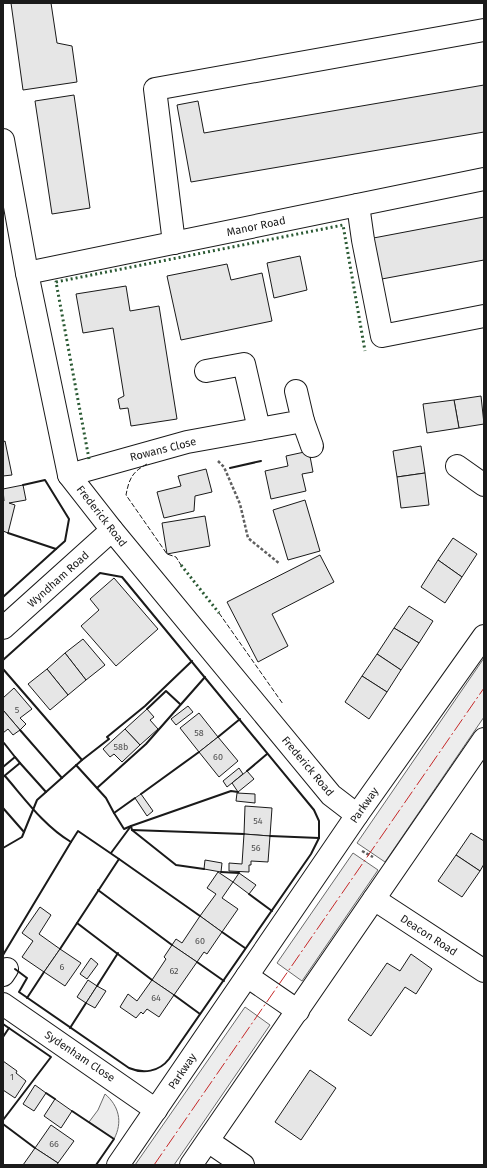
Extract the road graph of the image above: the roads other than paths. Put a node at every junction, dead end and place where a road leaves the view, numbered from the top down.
1 (484, 30) edge
2 (3, 140) edge
3 (484, 179) edge
4 (358, 205) junction
5 (174, 243) junction
6 (27, 274) junction
7 (484, 316) edge
8 (206, 371) dead end
9 (296, 392) dead end
10 (303, 421) junction
11 (259, 429) junction
12 (312, 446) dead end
13 (457, 466) dead end
14 (69, 474) junction
15 (484, 485) edge
16 (112, 530) junction
17 (3, 628) edge
18 (484, 636) edge
19 (484, 738) edge
20 (357, 815) junction
21 (374, 899) junction
22 (484, 971) edge
23 (247, 976) junction
24 (3, 1004) edge
25 (298, 1011) junction
26 (156, 1110) junction
27 (208, 1141) junction
28 (118, 1165) edge
29 (191, 1165) edge
30 (243, 1165) edge

1 - 5 street
2 - 6 street, Frederick Road
3 - 4 street, Manor Road
4 - 5 street, Manor Road
4 - 7 street
5 - 6 street, Manor Road
6 - 14 street, Frederick Road
8 - 11 street
9 - 10 street
10 - 11 street, Rowans Close
10 - 12 street
11 - 14 street, Rowans Close
13 - 15 street
14 - 16 street, Frederick Road
16 - 17 street, Wyndham Road
16 - 20 street, Frederick Road
18 - 20 street, Parkway
19 - 21 street
20 - 23 street, Parkway
21 - 22 street, Deacon Road
21 - 25 street
23 - 25 street
23 - 26 street, Parkway
24 - 26 street, Sydenham Close
25 - 27 street
26 - 28 street, Parkway
27 - 29 street
27 - 30 street

